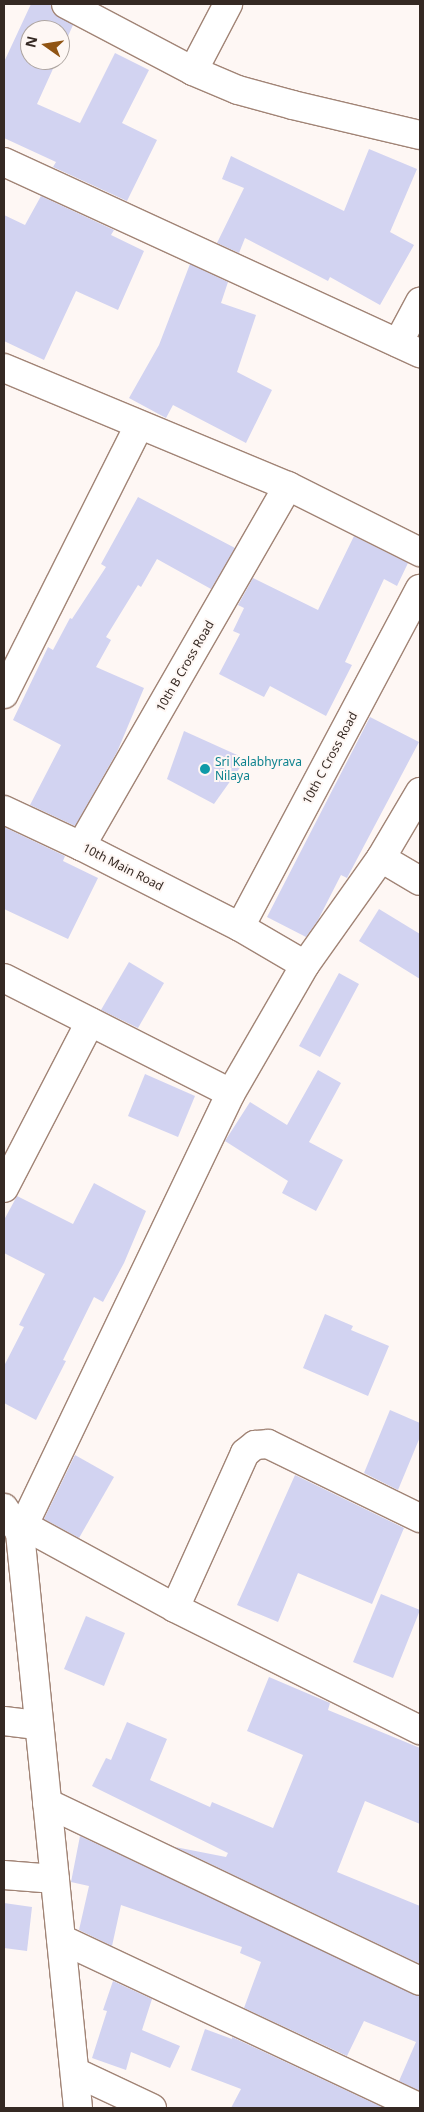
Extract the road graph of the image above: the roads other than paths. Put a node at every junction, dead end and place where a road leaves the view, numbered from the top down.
1 (66, 4) edge
2 (228, 4) edge
3 (194, 71) junction
4 (420, 135) edge
5 (4, 162) edge
6 (420, 302) edge
7 (409, 348) edge
8 (4, 368) edge
9 (139, 425) junction
10 (288, 486) junction
11 (420, 552) edge
12 (420, 589) edge
13 (4, 694) edge
14 (420, 792) edge
15 (4, 810) edge
16 (81, 846) junction
17 (381, 858) junction
18 (420, 881) edge
19 (240, 927) junction
20 (305, 965) junction
21 (4, 978) edge
22 (90, 1022) junction
23 (231, 1093) junction
24 (4, 1188) edge
25 (12, 1518) edge
26 (420, 1518) edge
27 (176, 1608) junction
28 (4, 1721) edge
29 (39, 1725) junction
30 (420, 1730) edge
31 (47, 1803) junction
32 (4, 1875) edge
33 (55, 1879) junction
34 (61, 1939) junction
35 (420, 1981) edge
36 (75, 2072) junction
37 (78, 2108) edge
38 (152, 2108) edge
39 (420, 2108) edge

1 - 3 street
2 - 3 street
3 - 4 street
5 - 7 street
6 - 7 street
8 - 9 street
9 - 10 street
9 - 13 street
10 - 11 street
10 - 16 street, 10th B Cross Road
12 - 19 street, 10th C Cross Road
14 - 17 street
15 - 16 street, 10th Main Road
16 - 19 street, 10th Main Road
17 - 18 street
17 - 20 street
19 - 20 street, 10th Main Road
20 - 23 street
21 - 22 street
22 - 23 street
22 - 24 street
23 - 25 street
25 - 27 street
25 - 29 street
26 - 27 street
27 - 30 street
28 - 29 street
29 - 31 street
31 - 33 street
31 - 35 street
32 - 33 street
33 - 34 street
34 - 36 street
34 - 39 street
36 - 37 street
36 - 38 street

